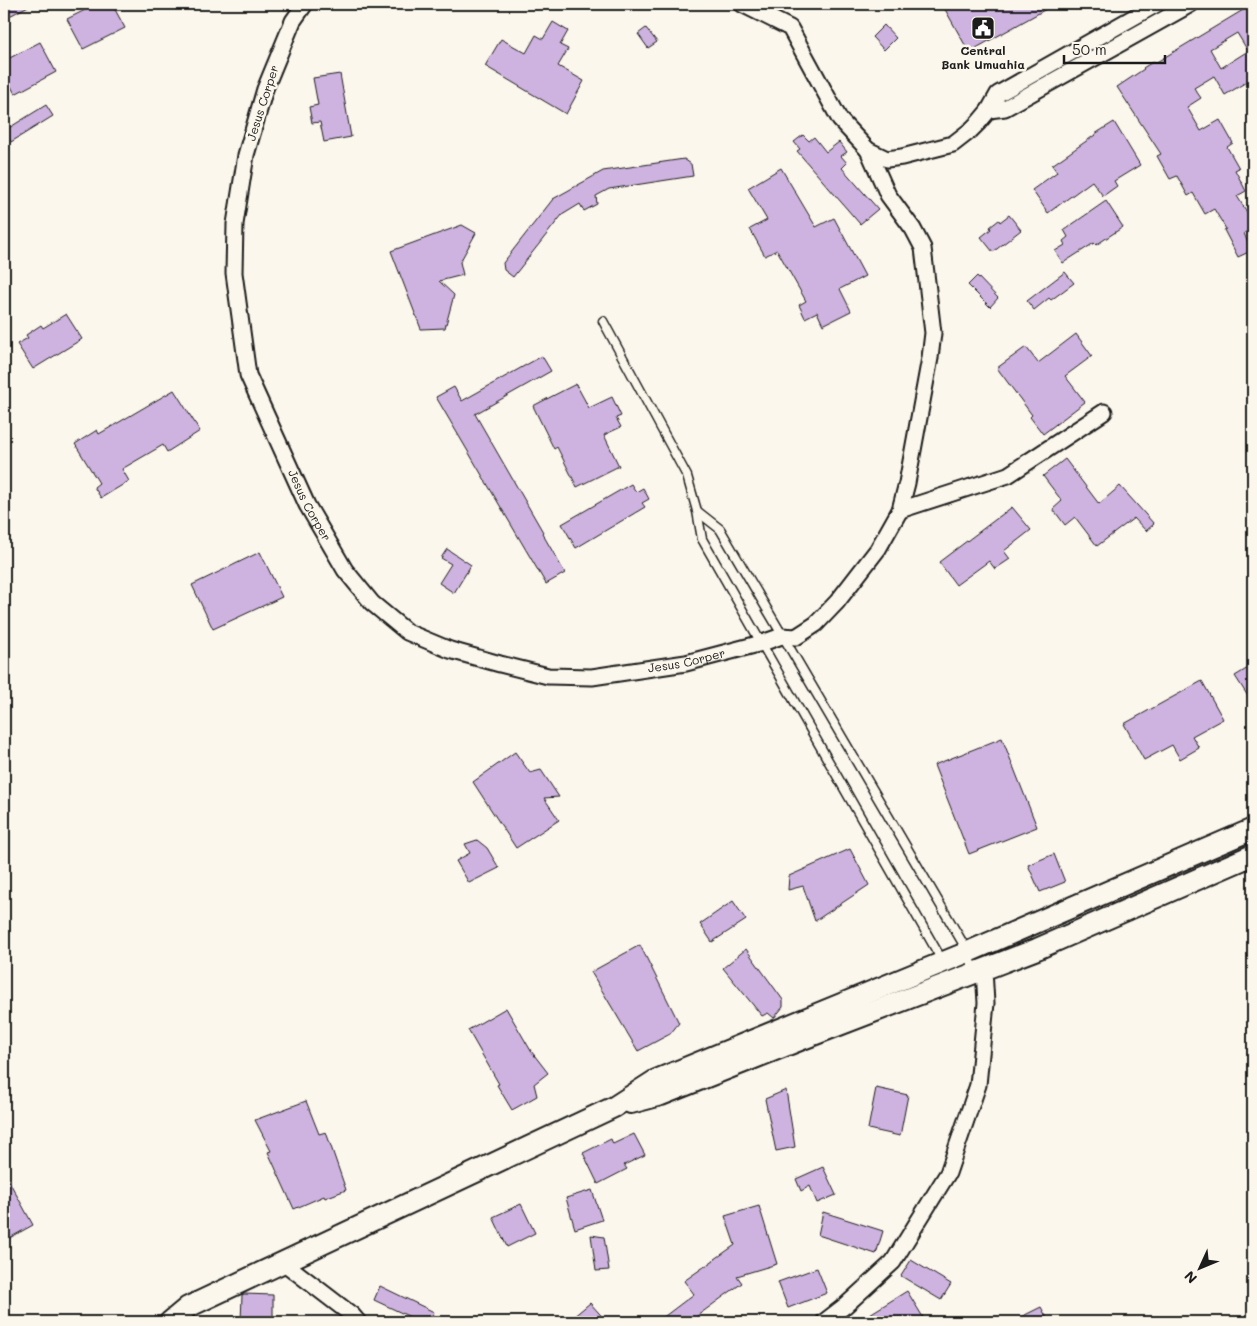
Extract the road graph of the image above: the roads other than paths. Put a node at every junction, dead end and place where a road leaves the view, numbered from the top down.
1 (305, 4) edge
2 (742, 4) edge
3 (1156, 4) edge
4 (1187, 5) edge
5 (989, 110) junction
6 (868, 150) junction
7 (603, 321) dead end
8 (1104, 412) dead end
9 (900, 510) junction
10 (697, 511) junction
11 (782, 636) junction
12 (762, 643) junction
13 (1253, 829) edge
14 (1253, 855) edge
15 (968, 952) junction
16 (980, 971) junction
17 (948, 972) junction
18 (283, 1262) junction
19 (170, 1322) edge
20 (358, 1322) edge
21 (824, 1322) edge

1 - 12 street, Jesus Corper
2 - 6 street
3 - 5 street
4 - 5 street
5 - 6 street
6 - 9 street, Jesus Corper
7 - 10 lane
8 - 9 street
9 - 11 street, Jesus Corper
10 - 11 lane
10 - 12 lane
11 - 12 street, Jesus Corper
11 - 15 lane
12 - 17 lane
13 - 15 street
14 - 16 street
15 - 16 lane
15 - 17 street
16 - 17 street
16 - 21 street
17 - 18 street
18 - 19 street
18 - 20 street

